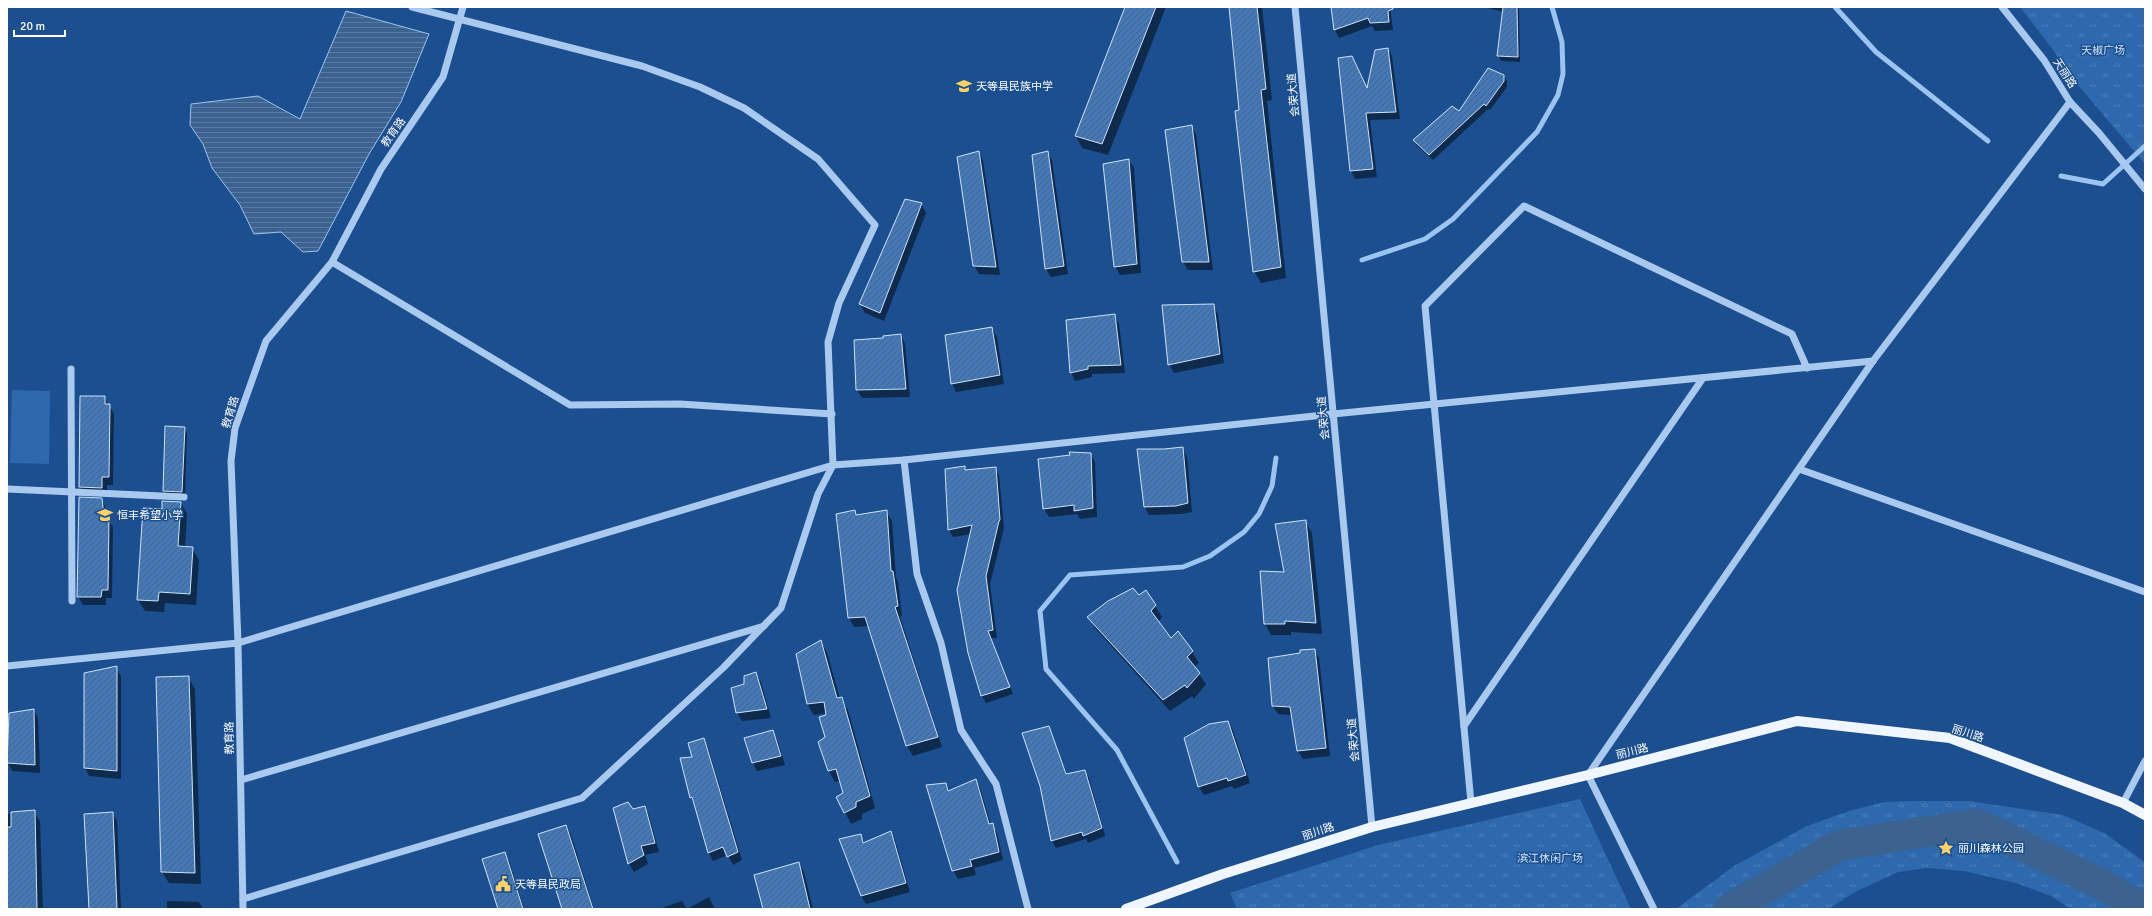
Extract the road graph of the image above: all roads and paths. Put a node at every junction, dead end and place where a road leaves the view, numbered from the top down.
1 (412, 7) edge
2 (463, 7) edge
3 (1296, 7) edge
4 (2002, 7) edge
5 (459, 20) junction
6 (2070, 102) junction
7 (2144, 187) edge
8 (332, 262) junction
9 (1873, 362) junction
10 (1807, 368) junction
11 (71, 369) dead end
12 (1702, 378) junction
13 (1434, 404) junction
14 (832, 414) junction
15 (1333, 414) junction
16 (904, 460) junction
17 (833, 464) junction
18 (1799, 469) junction
19 (7, 488) edge
20 (72, 492) junction
21 (184, 497) dead end
22 (2145, 592) edge
23 (72, 601) dead end
24 (764, 626) junction
25 (238, 643) junction
26 (7, 666) edge
27 (1464, 726) junction
28 (2145, 761) edge
29 (1588, 775) junction
30 (241, 780) junction
31 (1471, 803) junction
32 (2123, 803) junction
33 (2145, 815) edge
34 (1372, 827) junction
35 (243, 899) junction
36 (1130, 908) edge
37 (243, 909) edge
38 (1028, 909) edge
39 (1654, 909) edge

1 - 5 street
2 - 5 street, 教育路
3 - 15 street, 会荣大道
4 - 6 street, 天丽路
5 - 8 street, 教育路
5 - 14 street
6 - 7 street, 天丽路
6 - 9 street
8 - 14 street
8 - 25 street, 教育路
9 - 10 street
9 - 18 street
10 - 12 street
10 - 13 street
11 - 20 street
12 - 13 street
12 - 27 street
13 - 15 street
13 - 27 street
14 - 17 street
15 - 16 street
15 - 34 street, 会荣大道
16 - 17 street
16 - 38 street
17 - 24 street
17 - 25 street
18 - 22 street
18 - 29 street
19 - 20 street
20 - 21 street
20 - 23 street
24 - 30 street
24 - 35 street
25 - 26 street
25 - 30 street, 教育路
27 - 31 street
28 - 32 street
29 - 31 main road, 丽川路
29 - 32 main road, 丽川路
29 - 39 street
30 - 35 street, 教育路
31 - 34 main road, 丽川路
32 - 33 main road, 丽川路
34 - 36 main road, 丽川路
35 - 37 street, 教育路

